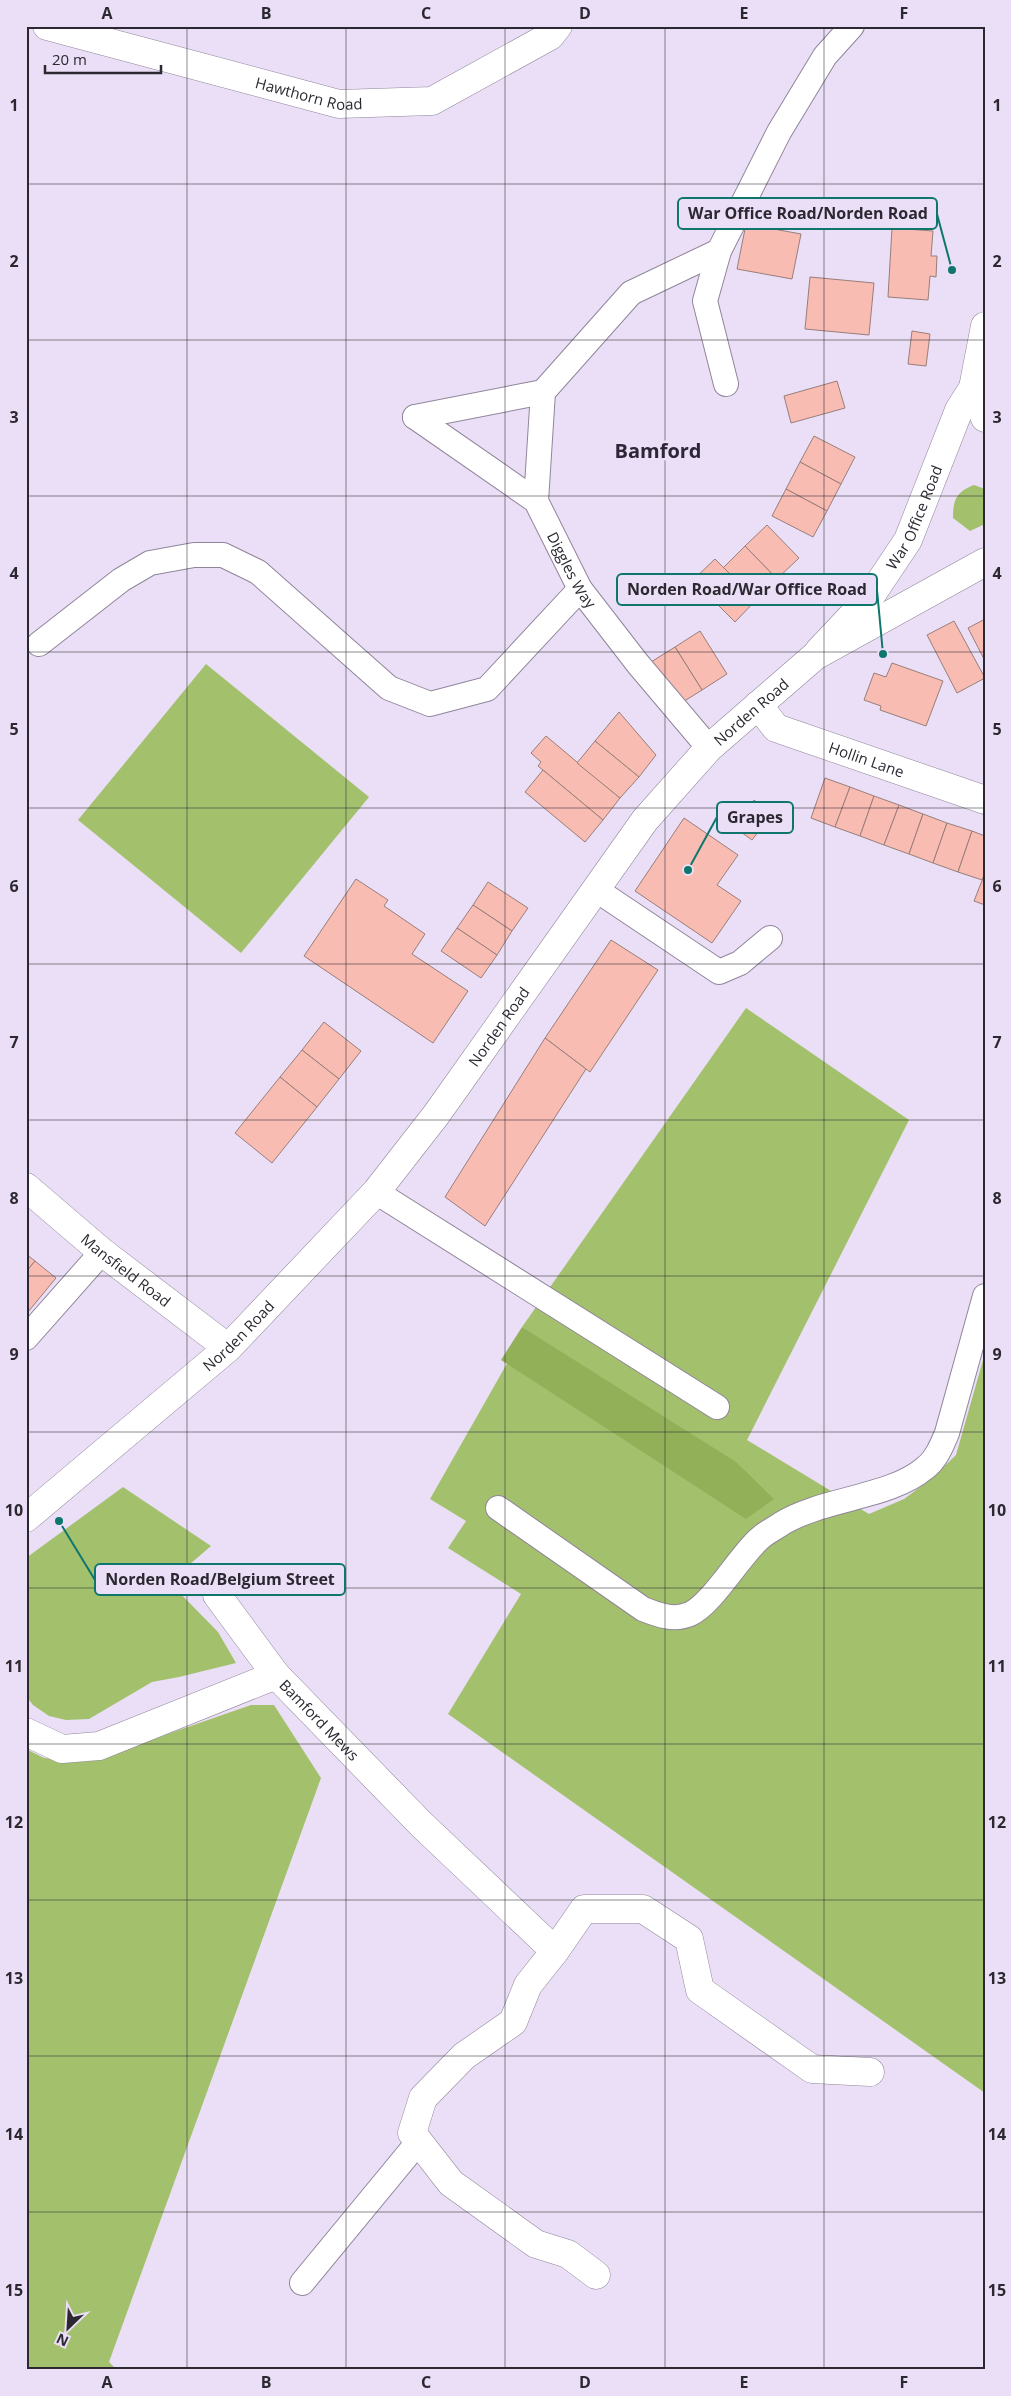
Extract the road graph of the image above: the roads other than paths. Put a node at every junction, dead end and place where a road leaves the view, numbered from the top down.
1 (47, 26) edge
2 (558, 26) edge
3 (852, 26) edge
4 (719, 252) junction
5 (985, 326) edge
6 (726, 384) dead end
7 (973, 388) junction
8 (543, 392) junction
9 (985, 418) edge
10 (536, 501) junction
11 (985, 562) edge
12 (580, 589) junction
13 (39, 644) dead end
14 (814, 656) junction
15 (758, 704) junction
16 (709, 748) junction
17 (985, 800) edge
18 (595, 890) junction
19 (770, 938) dead end
20 (26, 1187) edge
21 (376, 1192) junction
22 (102, 1252) junction
23 (985, 1296) edge
24 (26, 1338) edge
25 (228, 1348) junction
26 (717, 1407) dead end
27 (498, 1508) dead end
28 (26, 1518) edge
29 (217, 1595) dead end
30 (276, 1675) junction
31 (26, 1732) edge
32 (555, 1951) junction
33 (870, 2072) dead end
34 (419, 2141) junction
35 (596, 2276) dead end
36 (302, 2283) dead end

1 - 2 street, Hawthorn Road
3 - 4 lane
4 - 6 lane
4 - 8 lane
5 - 7 street, War Office Road
7 - 9 street
7 - 14 street, War Office Road
8 - 10 lane
8 - 10 lane, Diggles Way
10 - 12 lane, Diggles Way
11 - 14 street, Norden Road
12 - 13 lane
12 - 16 lane, Diggles Way
14 - 15 street, Norden Road
15 - 16 street, Norden Road
15 - 17 street, Hollin Lane
16 - 18 street, Norden Road
18 - 19 lane
18 - 21 street, Norden Road
20 - 22 street, Mansfield Road
21 - 25 street, Norden Road
21 - 26 lane
22 - 24 lane
22 - 25 street, Mansfield Road
23 - 27 lane
25 - 28 street, Norden Road
29 - 30 street
30 - 31 street, Bamford Mews
30 - 32 street, Bamford Mews
32 - 33 street
32 - 34 street
34 - 35 street
34 - 36 lane

